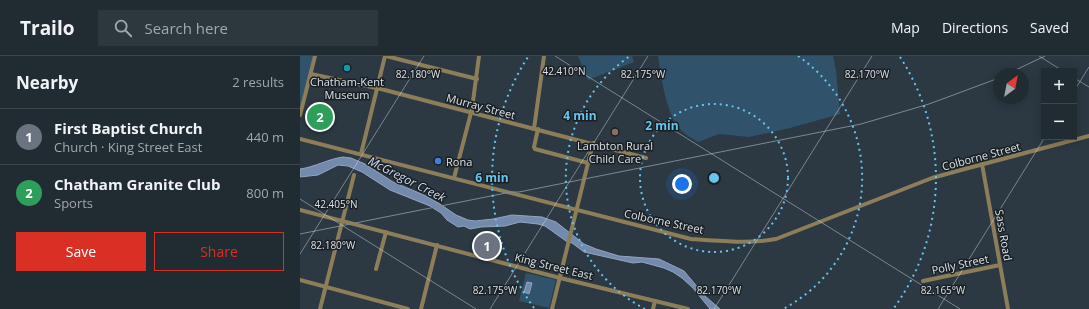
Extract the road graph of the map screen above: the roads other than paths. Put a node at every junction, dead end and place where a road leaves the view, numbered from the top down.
1 (315, 56) edge
2 (385, 56) edge
3 (479, 56) edge
4 (544, 56) edge
5 (311, 74) junction
6 (477, 79) junction
7 (377, 89) junction
8 (471, 113) junction
9 (300, 115) edge
10 (536, 129) junction
11 (1089, 136) edge
12 (300, 139) edge
13 (593, 143) junction
14 (361, 154) junction
15 (646, 158) dead end
16 (588, 163) junction
17 (982, 164) junction
18 (354, 175) dead end
19 (454, 178) junction
20 (300, 210) edge
21 (576, 210) junction
22 (343, 222) junction
23 (386, 232) junction
24 (437, 245) junction
25 (1000, 265) junction
26 (376, 269) dead end
27 (560, 278) junction
28 (300, 280) edge
29 (924, 281) dead end
30 (326, 287) junction
31 (655, 301) junction
32 (320, 309) edge
33 (408, 309) edge
34 (421, 309) edge
35 (552, 309) edge
36 (653, 309) edge
37 (688, 309) edge
38 (1008, 309) edge

1 - 5 street
2 - 6 street
2 - 7 street
3 - 6 street
4 - 10 street
5 - 7 street, Murray Street
5 - 9 street
6 - 8 street
7 - 8 street, Murray Street
7 - 14 street
8 - 10 street, Murray Street
8 - 19 street
10 - 13 street, Murray Street
10 - 16 street
11 - 17 street, Colborne Street
12 - 14 street, Colborne Street
13 - 15 street, Murray Street
13 - 16 street
14 - 19 street, Colborne Street
16 - 21 street
17 - 21 street, Colborne Street
17 - 25 street, Sass Road
18 - 22 street
19 - 21 street, Colborne Street
20 - 22 street, King Street East
21 - 27 street
22 - 23 street, King Street East
22 - 30 street
23 - 24 street, King Street East
23 - 26 street
24 - 27 street, King Street East
24 - 34 street
25 - 29 street, Polly Street
25 - 38 street, Sass Road
27 - 31 street, King Street East
27 - 35 street
28 - 30 street
30 - 32 street
30 - 33 street
31 - 36 street
31 - 37 street, King Street East

